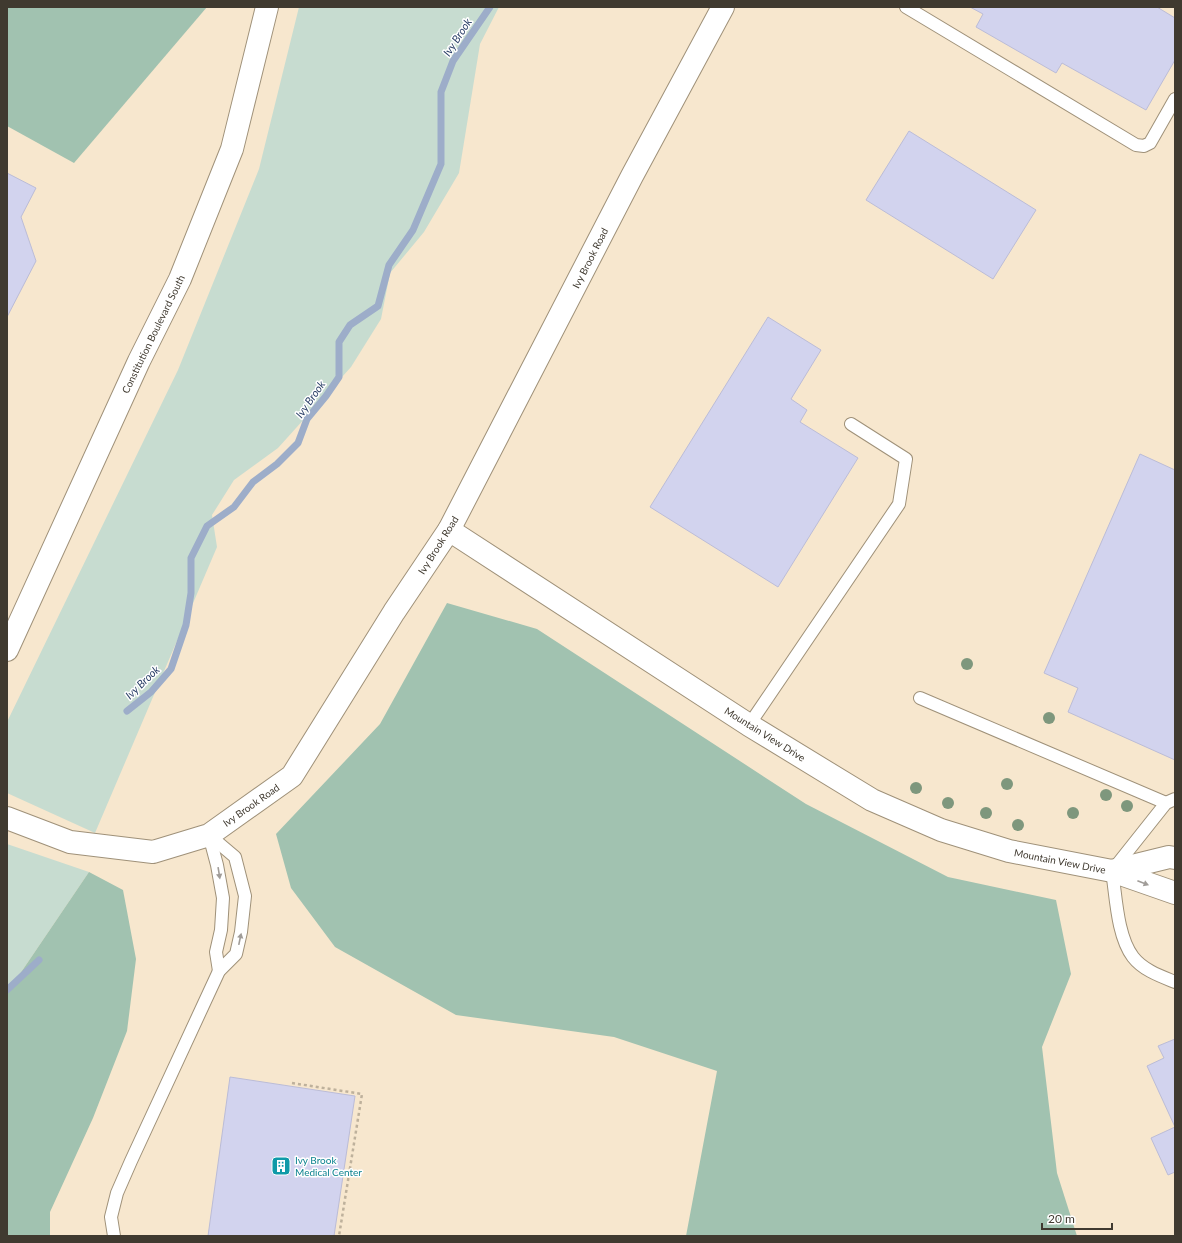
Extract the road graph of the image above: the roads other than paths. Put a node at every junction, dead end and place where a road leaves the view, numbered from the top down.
1 (267, 7) edge
2 (723, 7) edge
3 (906, 7) edge
4 (1175, 99) edge
5 (851, 424) dead end
6 (449, 530) junction
7 (7, 650) edge
8 (920, 698) dead end
9 (749, 725) junction
10 (1171, 801) edge
11 (7, 818) edge
12 (209, 835) junction
13 (1175, 858) edge
14 (1112, 870) junction
15 (1175, 894) edge
16 (220, 971) junction
17 (1175, 982) edge
18 (114, 1236) edge

1 - 7 street, Constitution Boulevard South
2 - 6 street, Ivy Brook Road
3 - 4 lane
5 - 9 lane
6 - 9 street, Mountain View Drive
6 - 12 street, Ivy Brook Road
8 - 10 lane
9 - 14 street, Mountain View Drive
10 - 14 lane
11 - 12 street, Ivy Brook Road
12 -> 16 lane
16 -> 12 lane
13 - 14 street, Mountain View Drive
14 -> 15 street, Mountain View Drive
14 - 17 lane
16 - 18 lane

